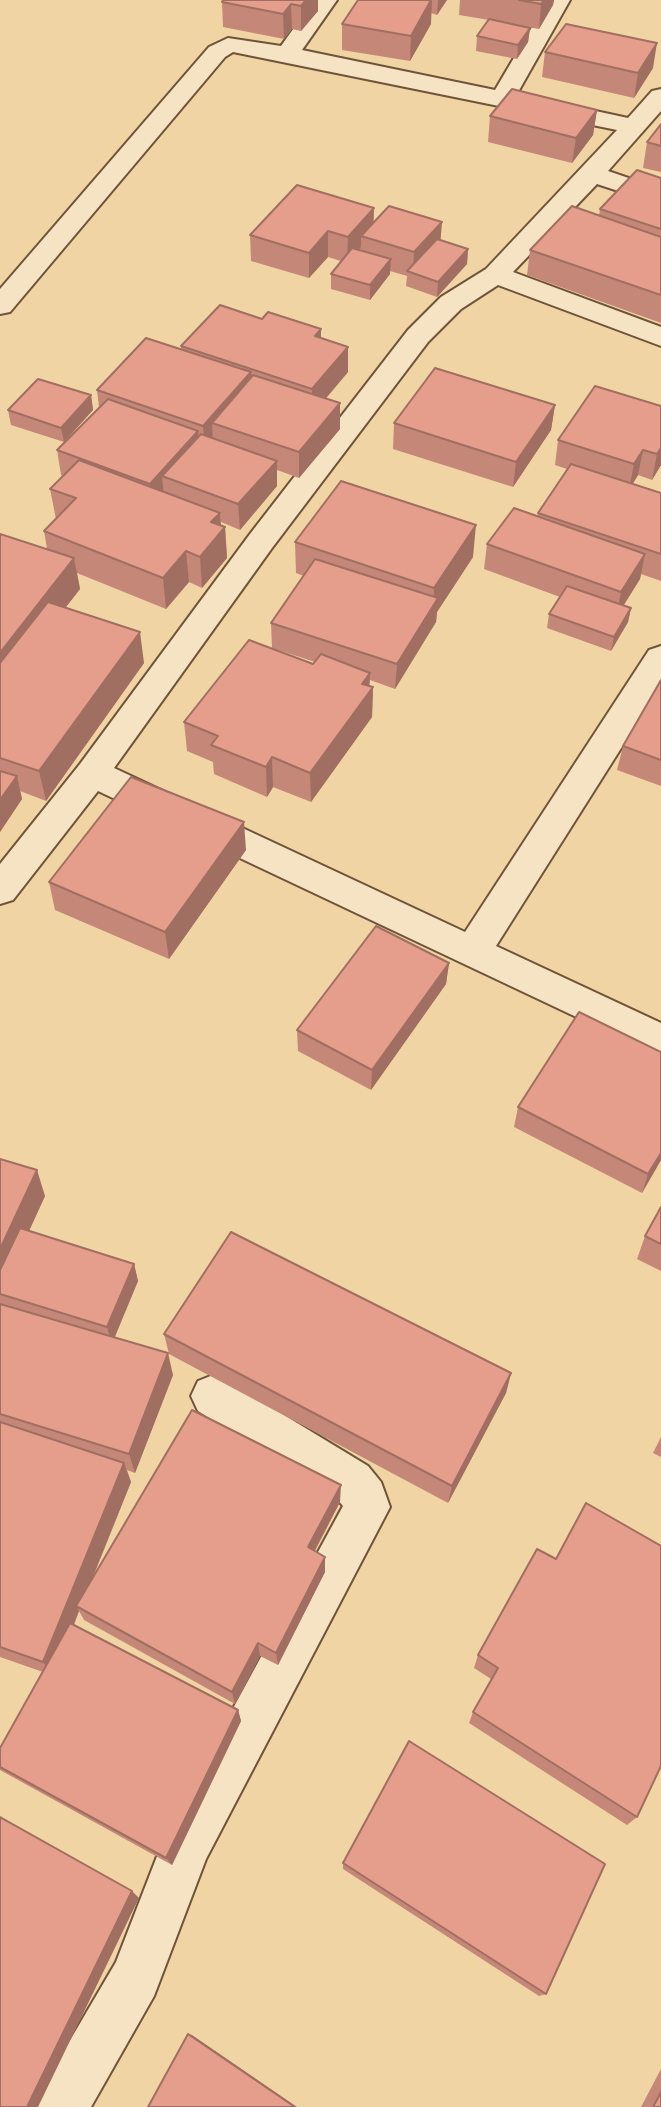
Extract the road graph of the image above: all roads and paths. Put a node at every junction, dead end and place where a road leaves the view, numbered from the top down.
1 (326, 0) edge
2 (559, 0) edge
3 (287, 54) junction
4 (661, 96) edge
5 (503, 97) junction
6 (633, 126) junction
7 (592, 174) junction
8 (661, 197) edge
9 (496, 275) junction
10 (0, 306) edge
11 (661, 337) edge
12 (661, 658) edge
13 (92, 773) junction
14 (0, 890) edge
15 (472, 952) junction
16 (661, 1041) edge
17 (213, 1396) dead end
18 (61, 2107) edge

1 - 3 street
2 - 5 street
3 - 5 street
3 - 10 street
4 - 6 street
5 - 6 street
6 - 7 street
7 - 8 street
7 - 9 street
9 - 11 street
9 - 13 street
12 - 15 street
13 - 14 street
13 - 15 street
15 - 16 street
17 - 18 street

